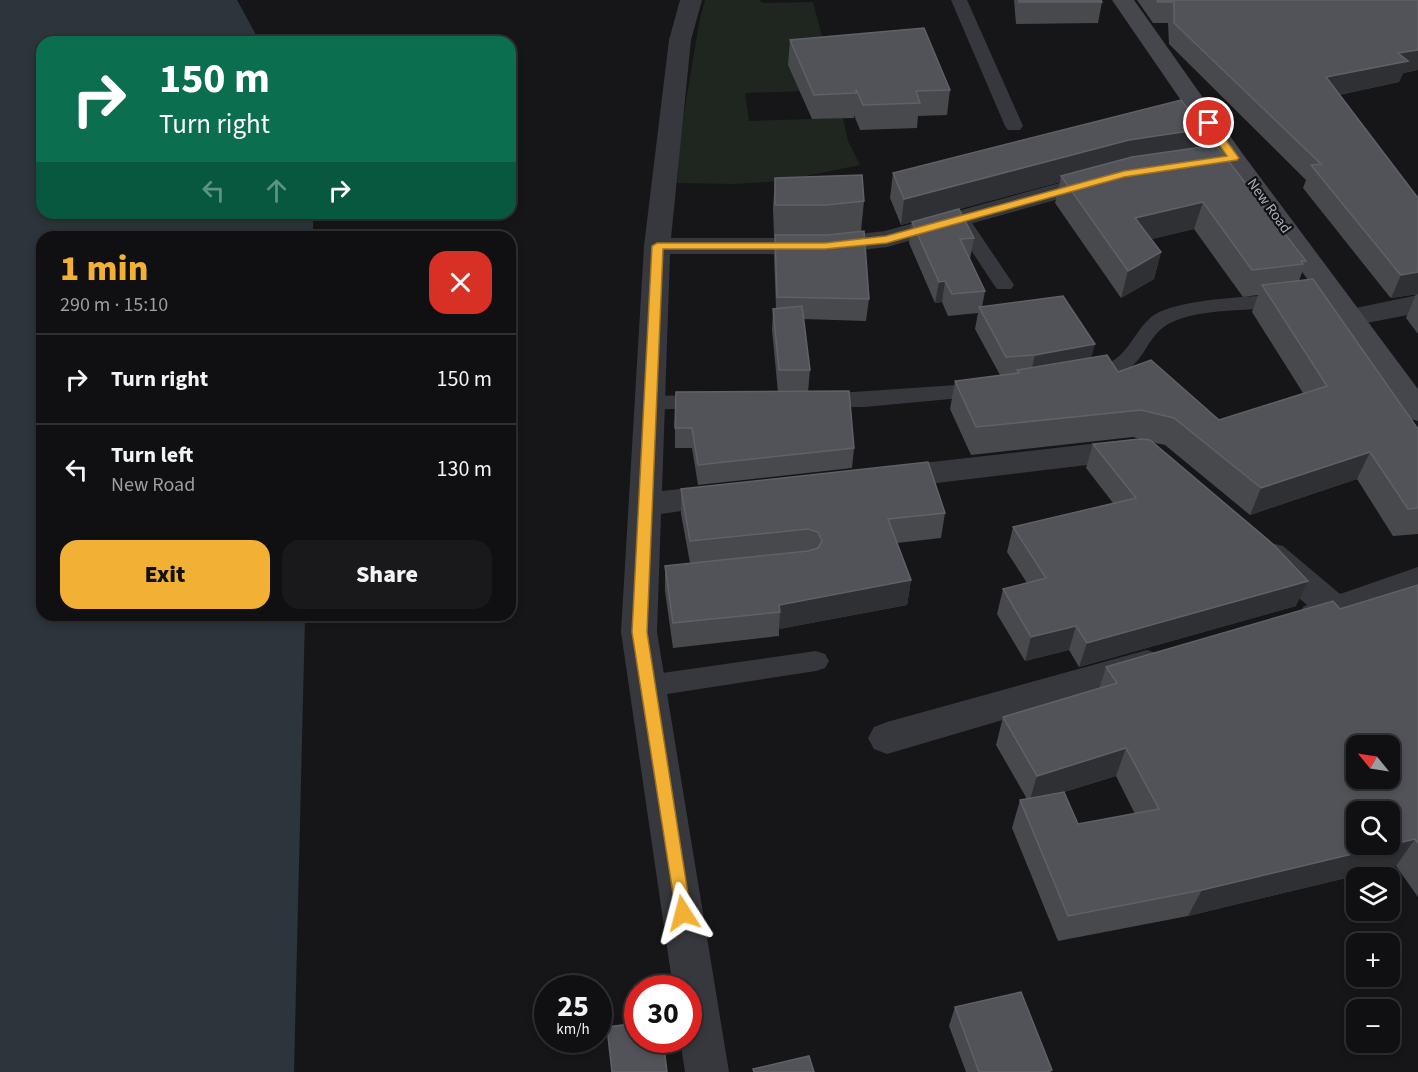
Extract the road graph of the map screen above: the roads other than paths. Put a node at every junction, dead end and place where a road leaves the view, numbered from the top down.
1 (692, 0) edge
2 (959, 0) edge
3 (1123, 0) edge
4 (1014, 126) dead end
5 (1124, 174) edge
6 (958, 218) junction
7 (657, 246) junction
8 (1004, 285) dead end
9 (1334, 294) junction
10 (1418, 304) edge
11 (1351, 317) junction
12 (1064, 380) edge
13 (1007, 388) edge
14 (792, 401) edge
15 (732, 402) edge
16 (649, 403) junction
17 (1418, 411) edge
18 (1162, 463) edge
19 (858, 481) edge
20 (751, 492) edge
21 (644, 504) junction
22 (1245, 533) edge
23 (1418, 580) edge
24 (1336, 610) junction
25 (1290, 624) edge
26 (1175, 656) edge
27 (816, 661) dead end
28 (648, 686) junction
29 (886, 738) dead end
30 (707, 1072) edge

1 - 7 street
2 - 4 lane
3 - 9 street, New Road
5 - 6 street
6 - 7 street
6 - 8 lane
7 - 16 street
9 - 11 street, New Road
9 - 12 lane
10 - 11 street
11 - 17 street, New Road
13 - 14 lane
15 - 16 lane
16 - 21 street
18 - 19 street
20 - 21 street
21 - 28 street
22 - 24 street
23 - 24 street
24 - 25 street
26 - 29 street
27 - 28 lane
28 - 30 street

